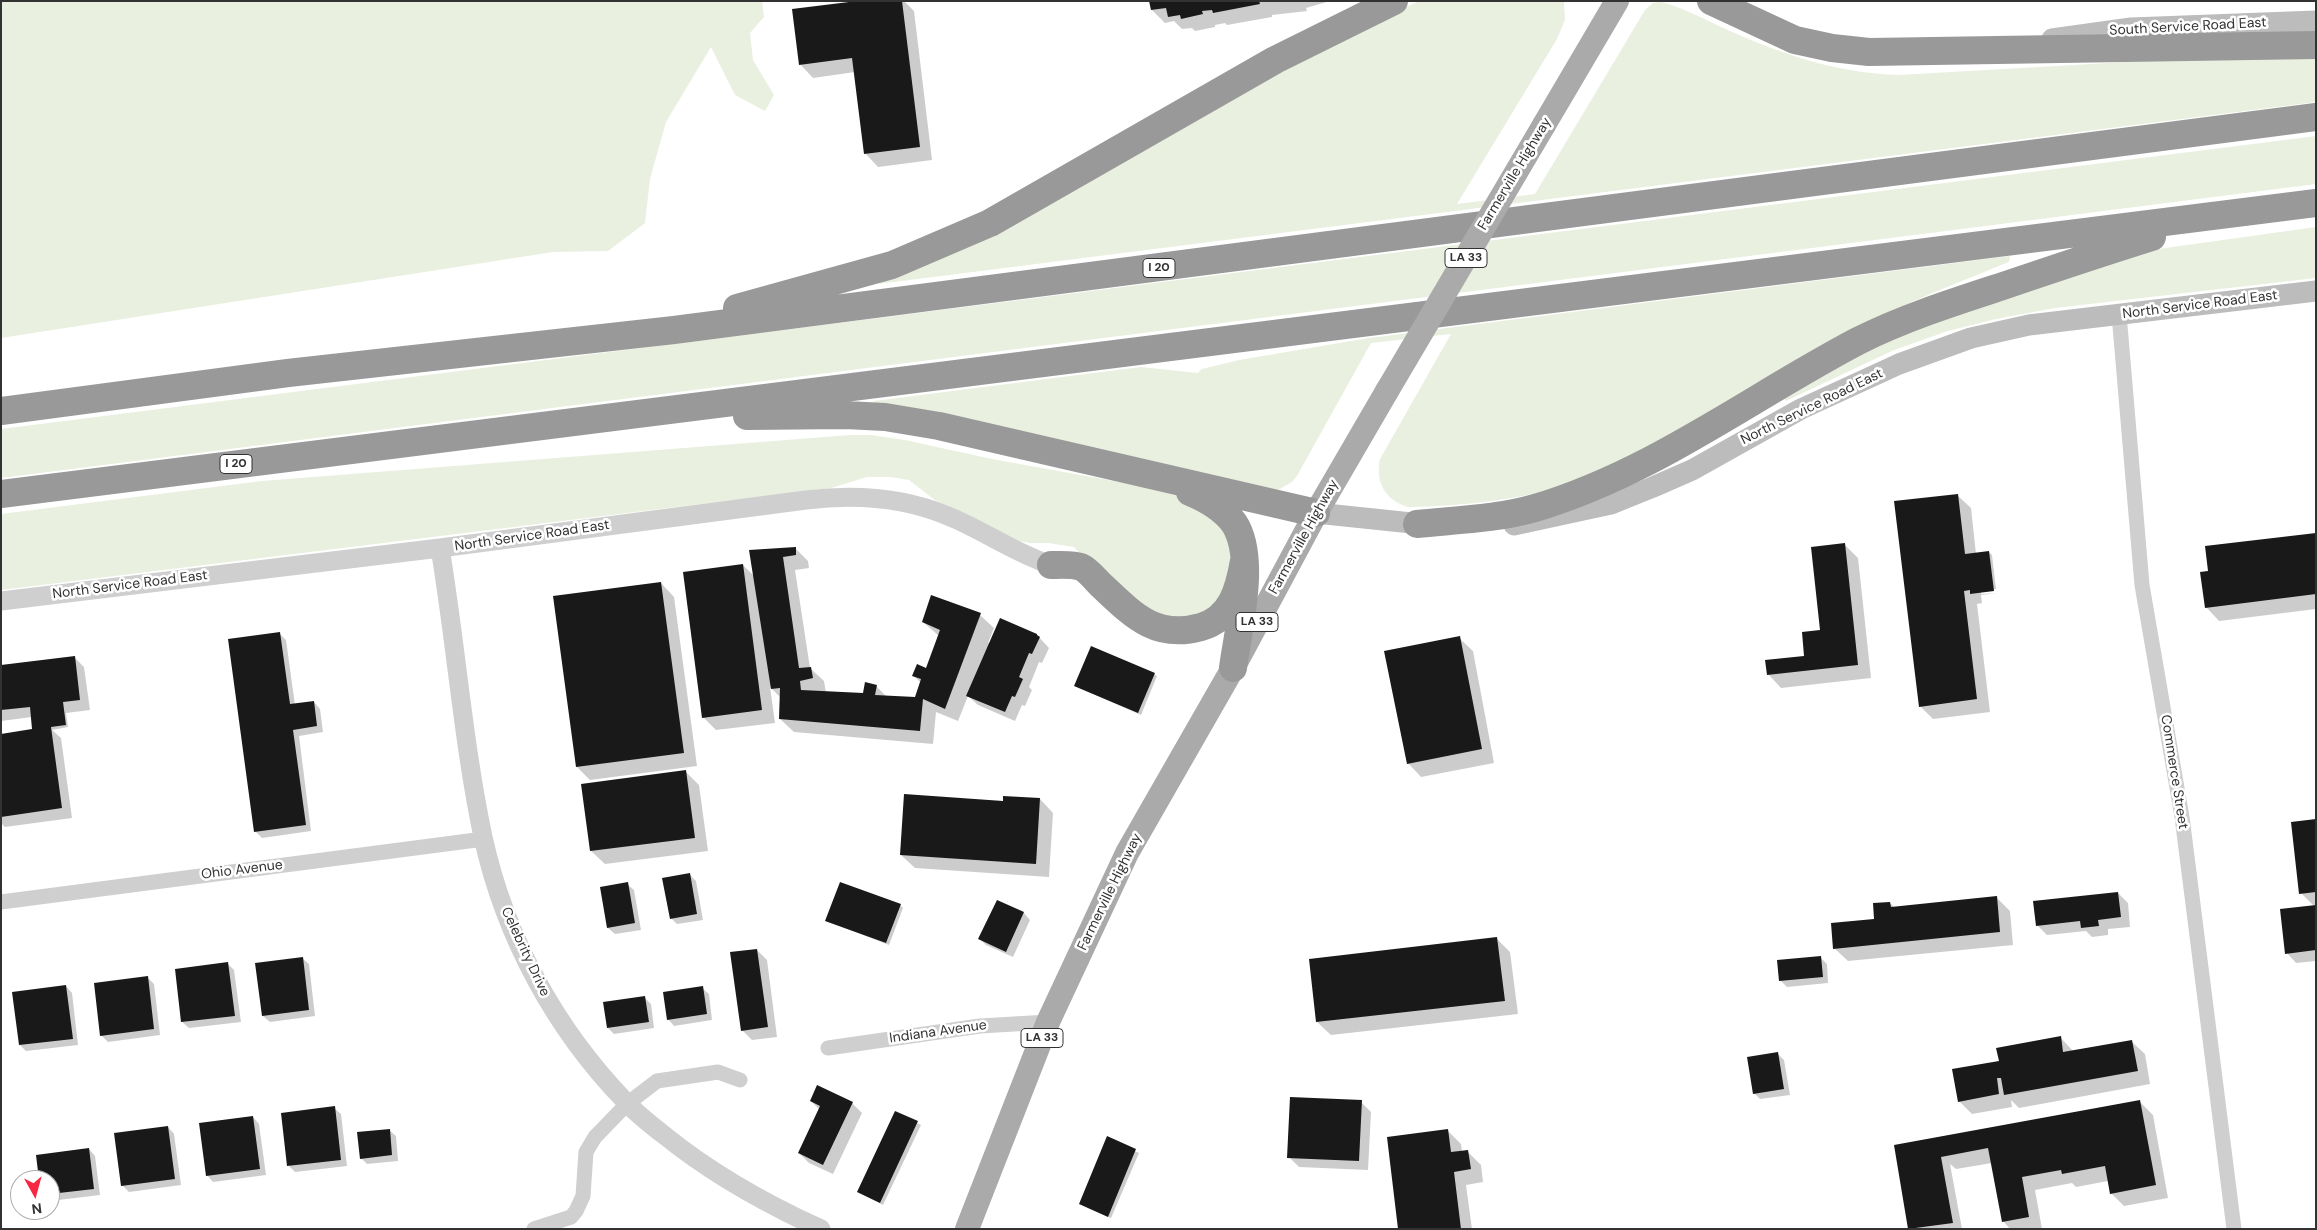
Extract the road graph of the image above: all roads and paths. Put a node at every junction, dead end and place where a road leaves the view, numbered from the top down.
1 (1394, 1) edge
2 (1617, 1) edge
3 (1721, 4) edge
4 (2316, 21) edge
5 (2316, 45) edge
6 (1972, 50) junction
7 (2316, 117) edge
8 (2316, 203) edge
9 (2213, 217) junction
10 (2316, 291) edge
11 (2119, 314) junction
12 (674, 330) junction
13 (1, 411) edge
14 (471, 435) junction
15 (1154, 477) junction
16 (1, 494) edge
17 (1316, 513) junction
18 (1417, 524) junction
19 (440, 548) junction
20 (1244, 561) junction
21 (1050, 564) joint
22 (1, 601) edge
23 (1233, 668) junction
24 (484, 839) junction
25 (1, 902) edge
26 (1048, 1022) junction
27 (828, 1048) dead end
28 (740, 1080) dead end
29 (627, 1104) junction
30 (534, 1229) edge
31 (821, 1229) edge
32 (967, 1229) edge
33 (2234, 1229) edge

1 - 12 highway
2 - 17 main road, Farmerville Highway / LA 33, bridge
3 - 6 highway
4 - 6 main road, South Service Road East
5 - 6 highway
7 - 12 highway, I 20
8 - 9 highway, I 20
9 - 14 highway, I 20
9 - 18 highway
10 - 11 main road, North Service Road East
11 - 18 main road, North Service Road East
11 - 33 street, Commerce Street
12 - 13 highway, I 20
14 - 15 highway
14 - 16 highway, I 20
15 - 17 highway
15 - 20 highway
17 - 18 main road, North Service Road East
17 - 23 main road, Farmerville Highway / LA 33
19 - 21 street, North Service Road East
19 - 22 street, North Service Road East
19 - 24 street, Celebrity Drive
20 - 21 highway
20 - 23 highway
23 - 26 main road, Farmerville Highway / LA 33
24 - 25 street, Ohio Avenue
24 - 29 street, Celebrity Drive
26 - 27 street, Indiana Avenue
26 - 32 main road, Farmerville Highway / LA 33
28 - 29 street
29 - 30 street
29 - 31 street, Celebrity Drive

